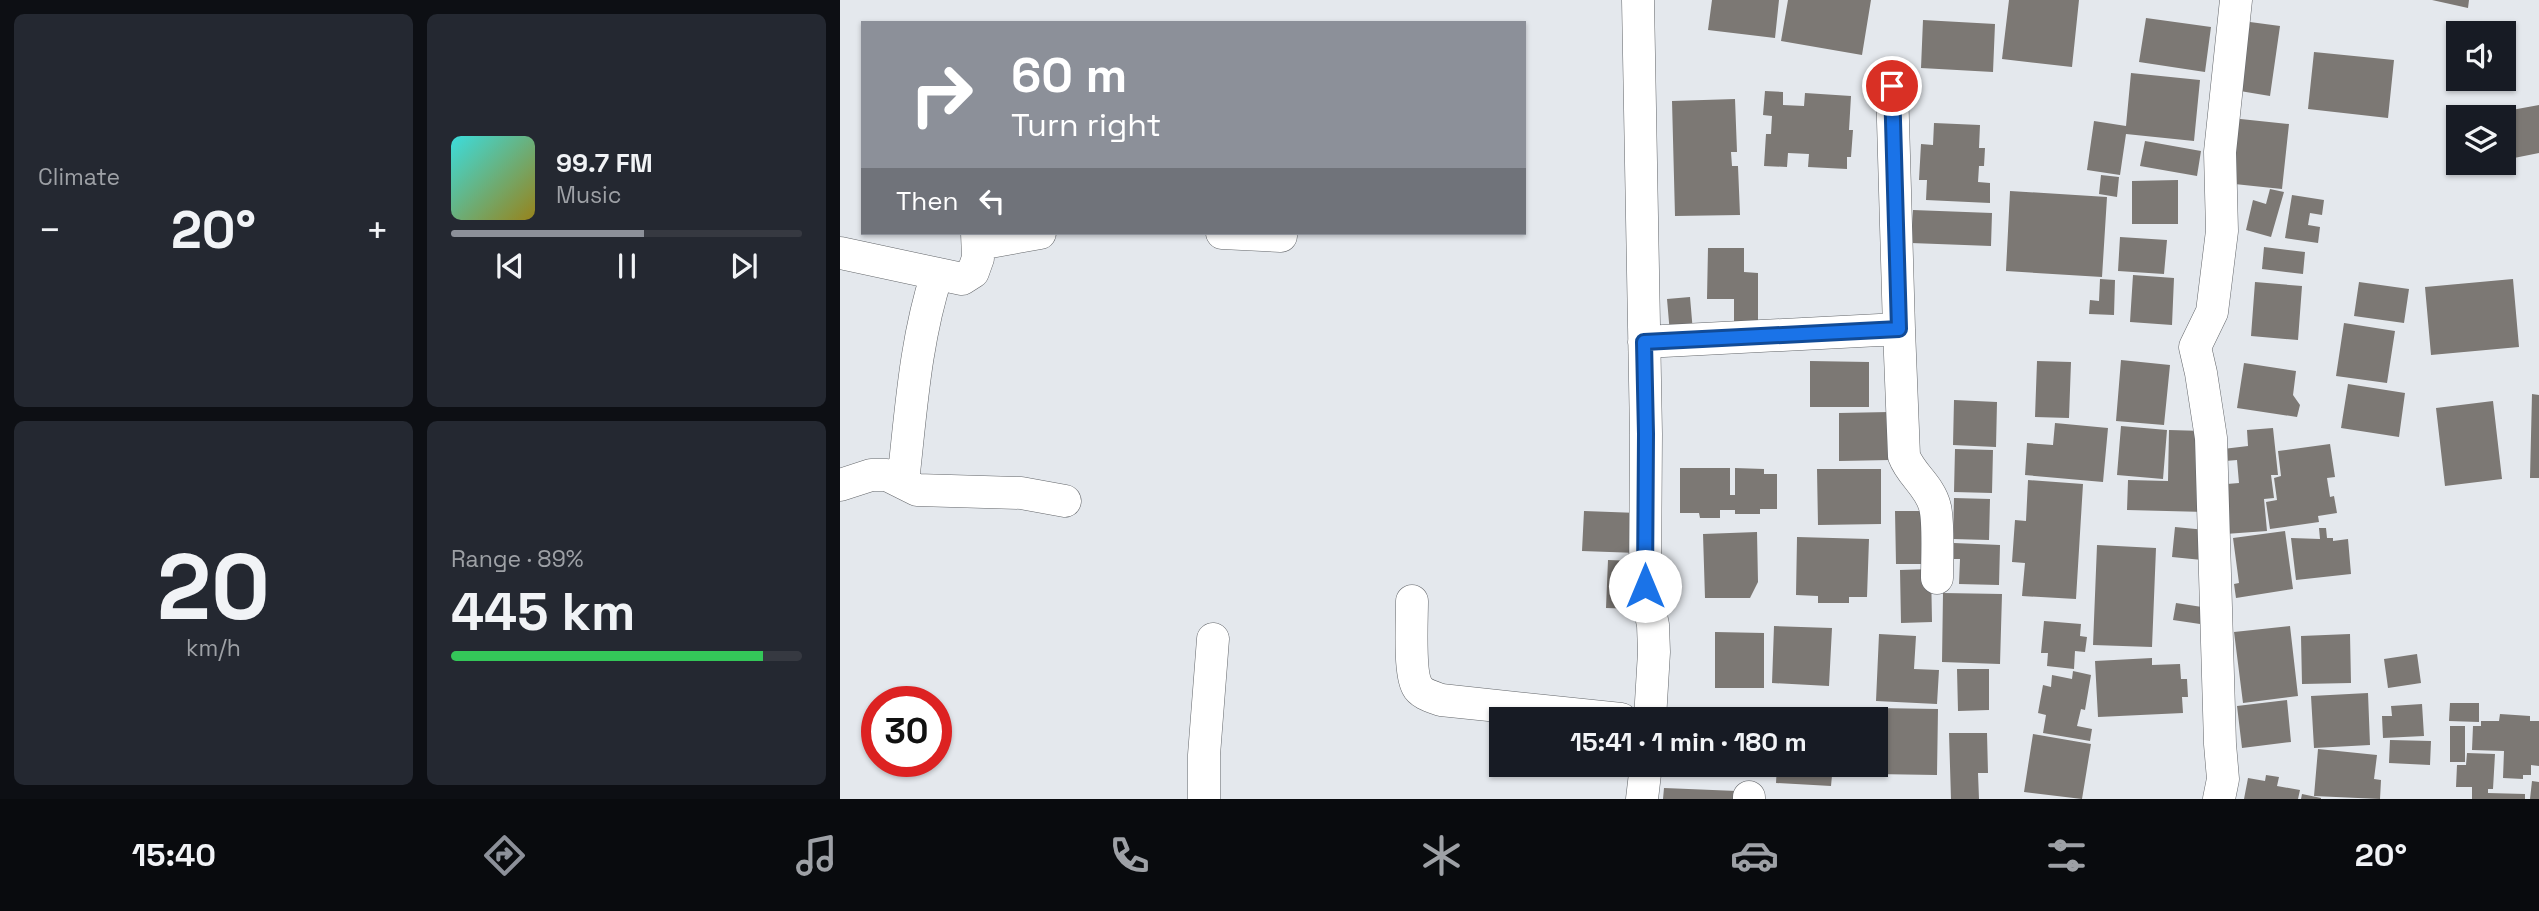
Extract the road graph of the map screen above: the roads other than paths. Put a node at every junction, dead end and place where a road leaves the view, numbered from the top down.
1 (1638, 0) edge
2 (2236, 0) edge
3 (1892, 86) dead end
4 (1015, 235) edge
5 (1261, 235) edge
6 (1280, 236) dead end
7 (978, 238) edge
8 (840, 253) edge
9 (937, 274) junction
10 (1899, 329) junction
11 (1644, 342) junction
12 (903, 482) junction
13 (840, 485) edge
14 (1065, 501) dead end
15 (1937, 578) dead end
16 (1412, 601) dead end
17 (1213, 639) dead end
18 (1507, 707) edge
19 (1651, 707) edge
20 (1645, 777) edge
21 (1204, 799) edge
22 (1642, 799) edge
23 (2219, 799) edge

1 - 11 street
2 - 23 street
3 - 10 street
4 - 7 street
5 - 6 street
7 - 9 street
8 - 9 street
9 - 12 street
10 - 11 street
10 - 15 street
11 - 19 street
12 - 13 street
12 - 14 street
16 - 18 street
17 - 21 street
20 - 22 street

